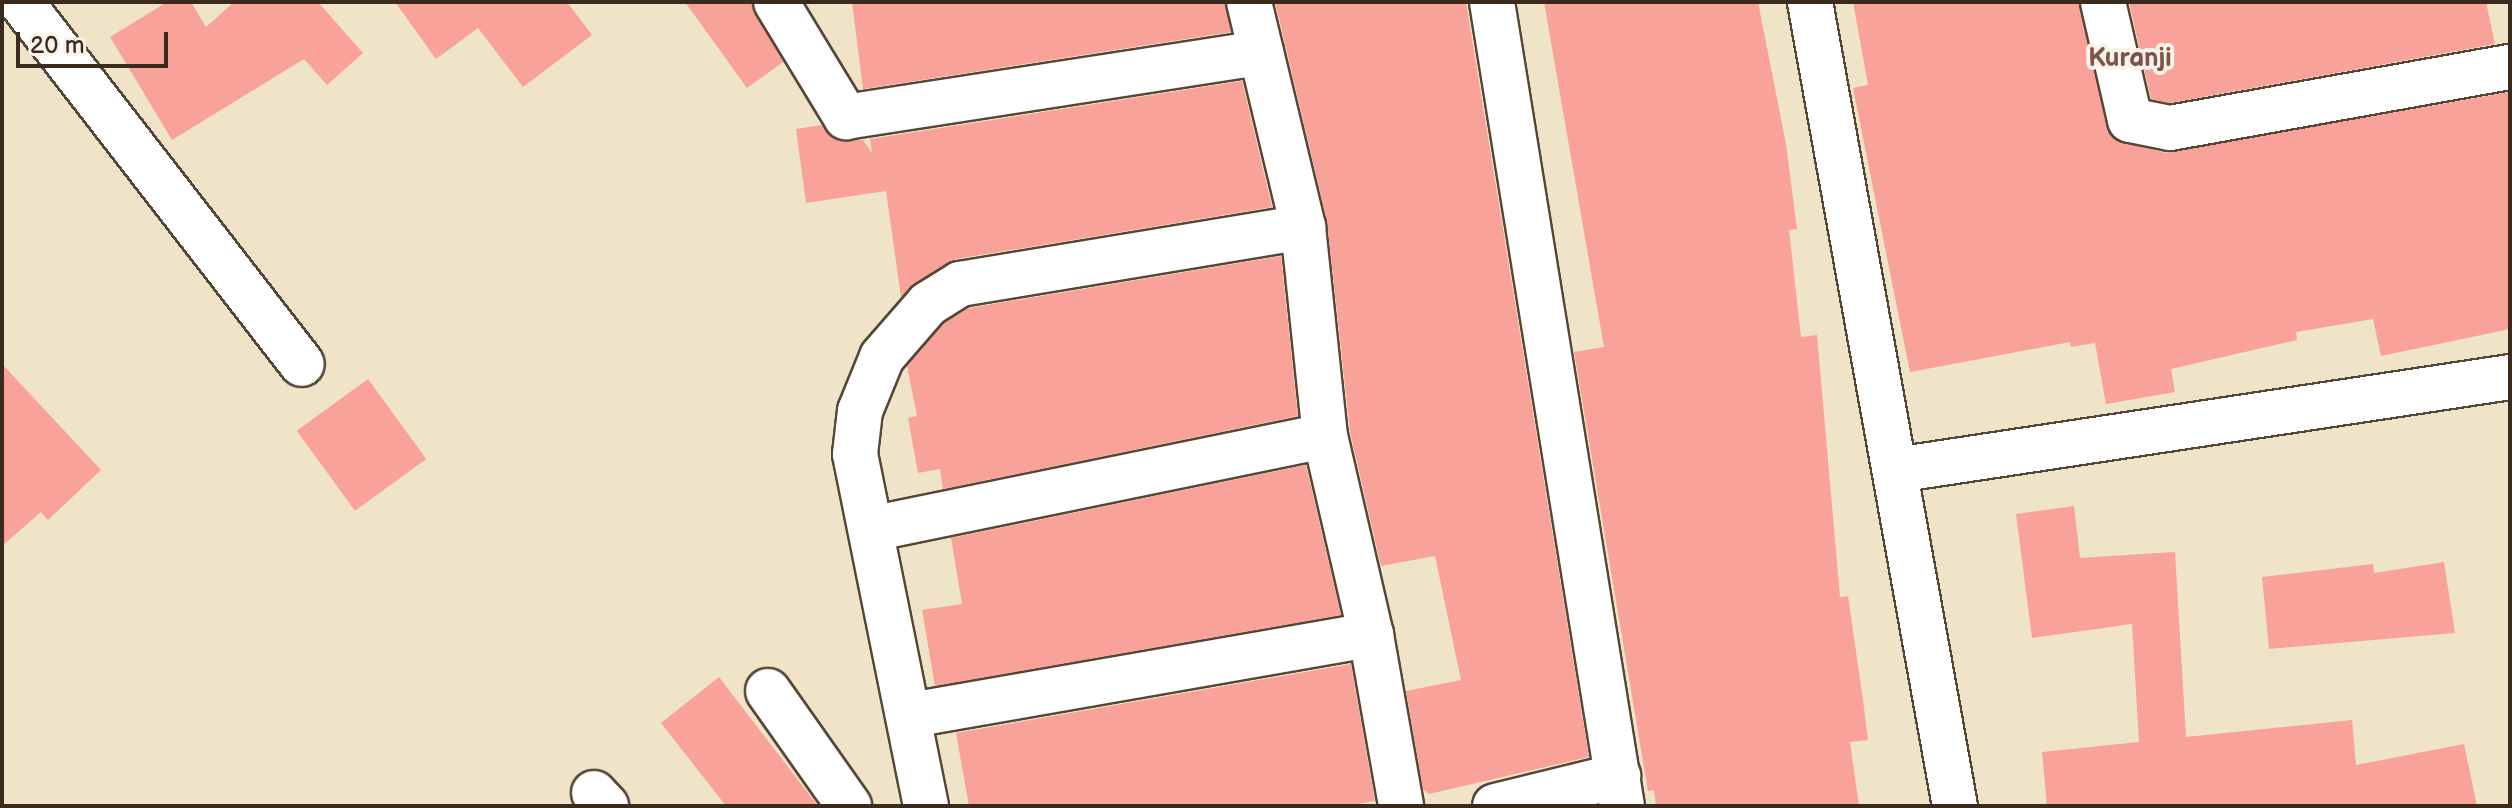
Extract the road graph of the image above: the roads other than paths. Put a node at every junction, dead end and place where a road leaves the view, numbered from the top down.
1 (21, 2) edge
2 (776, 2) edge
3 (1249, 2) edge
4 (1492, 2) edge
5 (1810, 2) edge
6 (2103, 2) edge
7 (1261, 53) junction
8 (2510, 67) edge
9 (1303, 227) junction
10 (302, 364) dead end
11 (2510, 377) edge
12 (1325, 436) junction
13 (1896, 470) junction
14 (871, 529) junction
15 (1371, 635) junction
16 (768, 691) dead end
17 (911, 715) junction
18 (1620, 791) edge
19 (849, 806) edge
20 (926, 806) edge
21 (1401, 806) edge
22 (1495, 806) edge
23 (1955, 806) edge

1 - 10 street
2 - 7 street
3 - 7 street
4 - 18 street
5 - 13 street
6 - 8 street
7 - 9 street
9 - 12 street
9 - 14 street
11 - 13 street
12 - 14 street
12 - 15 street
13 - 23 street
14 - 17 street
15 - 17 street
15 - 21 street
16 - 19 street
17 - 20 street
18 - 22 street

